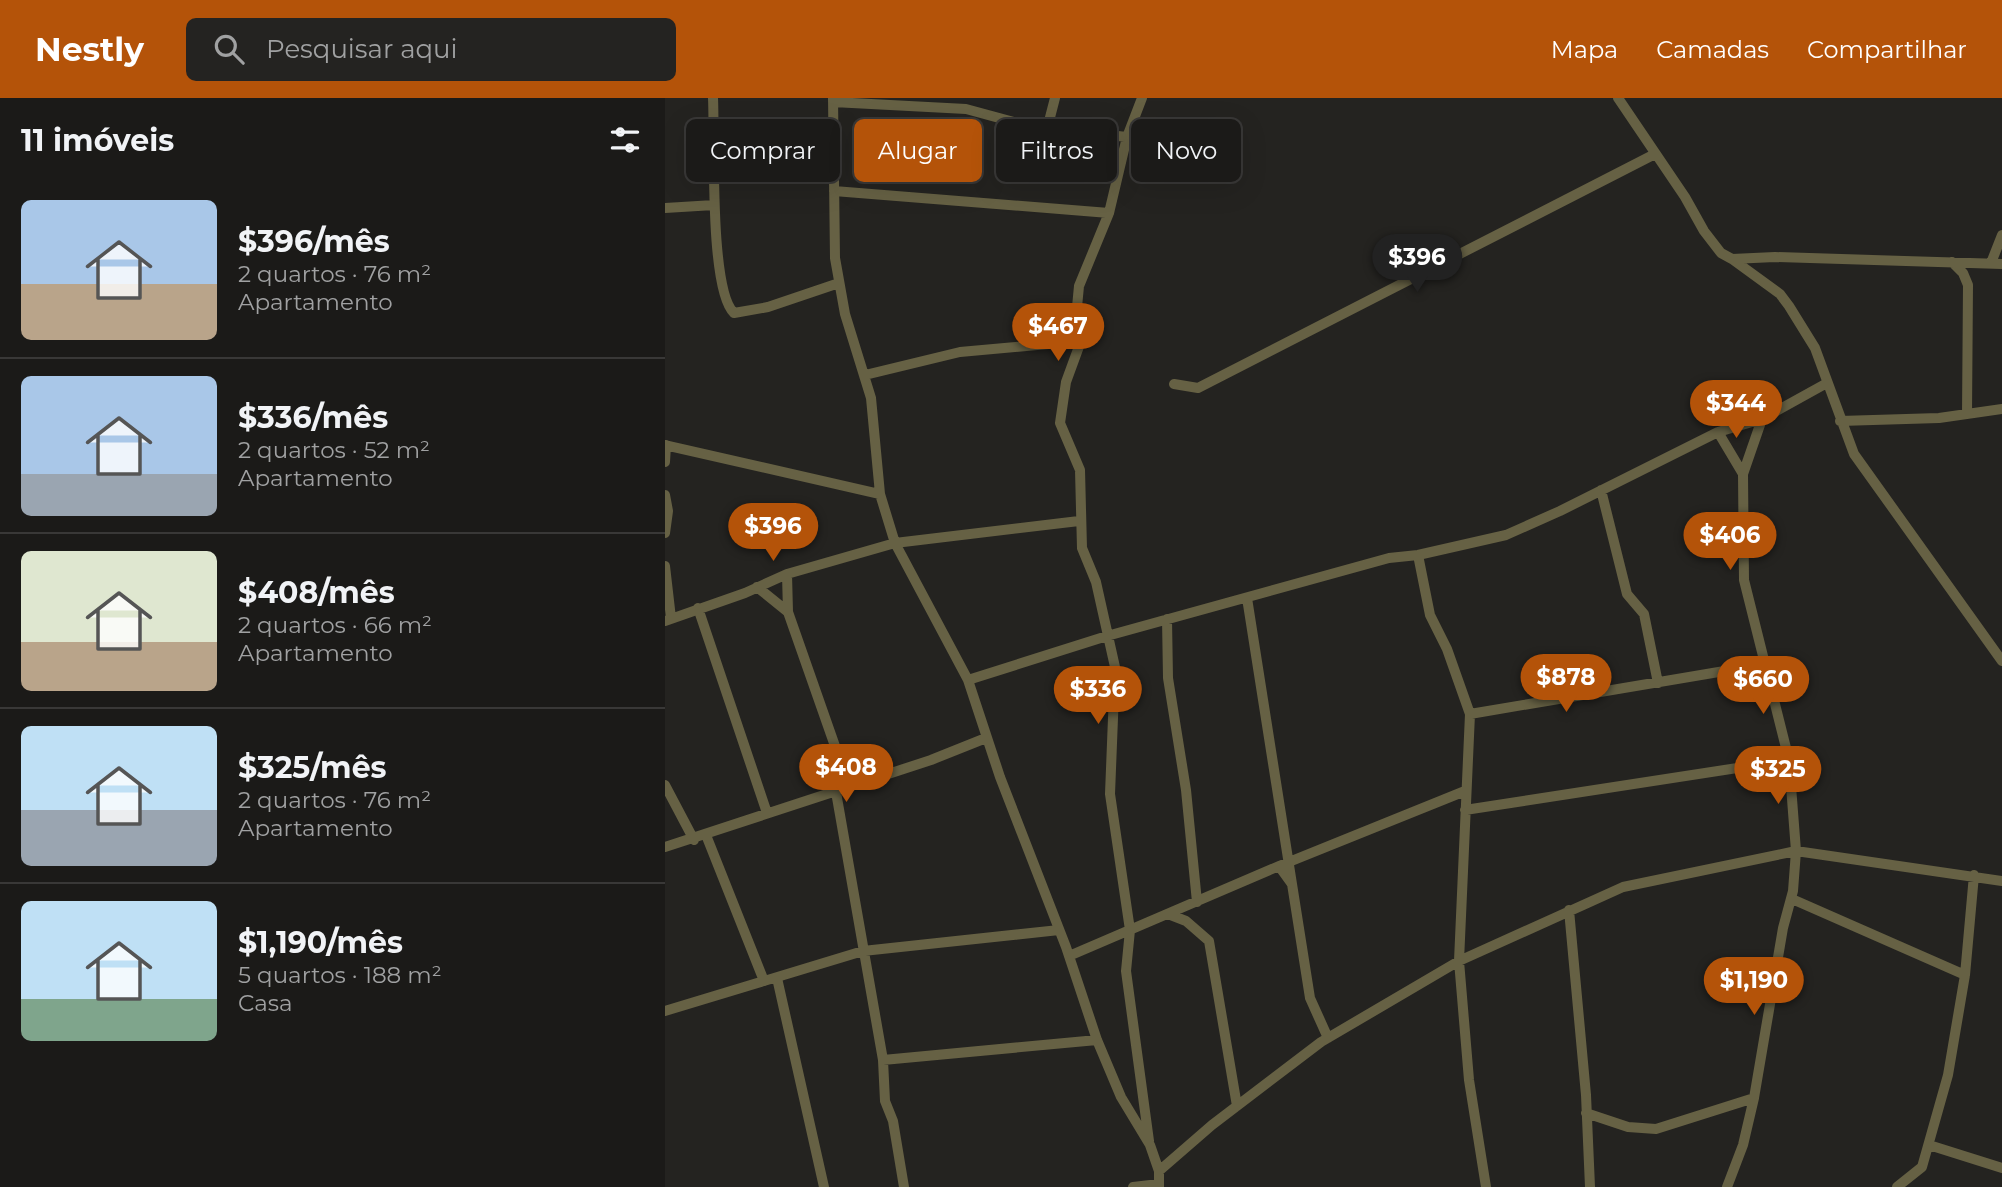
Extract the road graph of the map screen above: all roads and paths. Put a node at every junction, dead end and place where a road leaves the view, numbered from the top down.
1 (713, 98) edge
2 (1055, 98) edge
3 (1142, 98) edge
4 (1618, 98) edge
5 (833, 100) edge
6 (1006, 119) edge
7 (1050, 119) edge
8 (1117, 136) edge
9 (1127, 137) junction
10 (1655, 154) junction
11 (834, 191) junction
12 (714, 205) junction
13 (665, 208) edge
14 (1109, 213) junction
15 (2002, 236) edge
16 (1733, 259) junction
17 (1952, 262) junction
18 (1997, 264) edge
19 (839, 283) junction
20 (1081, 341) junction
21 (865, 375) junction
22 (1827, 383) junction
23 (1174, 384) dead end
24 (2002, 409) edge
25 (1967, 414) junction
26 (1762, 419) junction
27 (1840, 421) junction
28 (1718, 432) junction
29 (666, 445) edge
30 (665, 462) edge
31 (1743, 474) junction
32 (1601, 490) junction
33 (880, 494) junction
34 (665, 495) edge
35 (1079, 521) junction
36 (665, 533) edge
37 (895, 543) junction
38 (1418, 555) junction
39 (665, 566) edge
40 (787, 575) junction
41 (757, 587) junction
42 (1247, 598) junction
43 (698, 608) junction
44 (788, 612) junction
45 (668, 619) edge
46 (1167, 620) junction
47 (1107, 636) junction
48 (2002, 661) edge
49 (1766, 664) junction
50 (968, 680) junction
51 (1658, 682) junction
52 (1470, 714) junction
53 (986, 738) junction
54 (1789, 760) junction
55 (665, 785) edge
56 (849, 786) junction
57 (836, 792) junction
58 (1465, 792) junction
59 (1465, 810) junction
60 (767, 813) junction
61 (706, 835) junction
62 (694, 840) junction
63 (665, 847) edge
64 (1796, 850) junction
65 (1290, 862) junction
66 (1279, 866) junction
67 (1973, 875) junction
68 (2002, 881) edge
69 (1292, 884) junction
70 (1792, 899) junction
71 (1197, 902) junction
72 (1569, 910) junction
73 (1168, 914) junction
74 (1059, 930) junction
75 (1130, 930) junction
76 (863, 951) junction
77 (1069, 956) junction
78 (1459, 961) junction
79 (1965, 975) junction
80 (777, 978) junction
81 (764, 982) junction
82 (665, 1011) edge
83 (1328, 1038) junction
84 (1097, 1040) junction
85 (883, 1060) junction
86 (1754, 1098) junction
87 (1237, 1107) junction
88 (1586, 1113) junction
89 (1150, 1145) junction
90 (1929, 1145) junction
91 (2002, 1168) edge
92 (1159, 1171) junction
93 (1159, 1186) edge
94 (824, 1187) edge
95 (904, 1187) edge
96 (1133, 1187) edge
97 (1486, 1187) edge
98 (1590, 1187) edge
99 (1727, 1187) edge
100 (1897, 1187) edge

1 - 12 street
2 - 7 street
3 - 9 street
4 - 10 street
5 - 6 street
5 - 11 street
8 - 9 street
9 - 14 street
10 - 16 street
10 - 23 street
11 - 14 street
11 - 19 street
12 - 13 street
12 - 19 street
14 - 20 street
15 - 18 street
16 - 17 street
16 - 22 street
17 - 18 street
17 - 25 street
19 - 21 street
20 - 21 street
20 - 35 street
21 - 33 street
22 - 26 street
22 - 27 street
24 - 25 street
25 - 27 street
26 - 28 street
26 - 31 street
27 - 48 street
28 - 31 street
28 - 32 street
29 - 30 street
29 - 33 street
31 - 49 street
32 - 38 street
32 - 51 street
33 - 37 street
34 - 36 street
35 - 37 street
35 - 47 street
37 - 40 street
37 - 50 street
38 - 42 street
38 - 52 street
39 - 45 street
40 - 41 street
40 - 44 street
41 - 43 street
41 - 44 street
42 - 46 street
42 - 65 street
43 - 45 street
43 - 60 street
44 - 56 street
46 - 47 street
46 - 71 street
47 - 50 street
47 - 75 street
49 - 51 street
49 - 54 street
50 - 53 street
51 - 52 street
52 - 58 street
53 - 56 street
53 - 74 street
54 - 59 street
54 - 64 street
55 - 62 street
56 - 57 street
57 - 60 street
57 - 76 street
58 - 59 street
58 - 65 street
59 - 78 street
60 - 61 street
61 - 62 street
61 - 81 street
62 - 63 street
64 - 67 street
64 - 70 street
64 - 72 street
65 - 66 street
65 - 69 street
66 - 69 street
66 - 71 street
67 - 68 street
67 - 79 street
69 - 83 street
70 - 79 street
70 - 86 street
71 - 73 street
72 - 78 street
72 - 88 street
73 - 75 street
73 - 87 street
74 - 76 street
74 - 77 street
75 - 77 street
75 - 89 street
76 - 80 street
76 - 85 street
77 - 84 street
78 - 83 street
78 - 97 street
79 - 90 street
80 - 81 street
80 - 94 street
81 - 82 street
83 - 87 street
84 - 85 street
84 - 89 street
85 - 95 street
86 - 88 street
86 - 99 street
87 - 92 street
88 - 98 street
89 - 92 street
90 - 91 street
90 - 100 street
92 - 93 street
93 - 96 street

